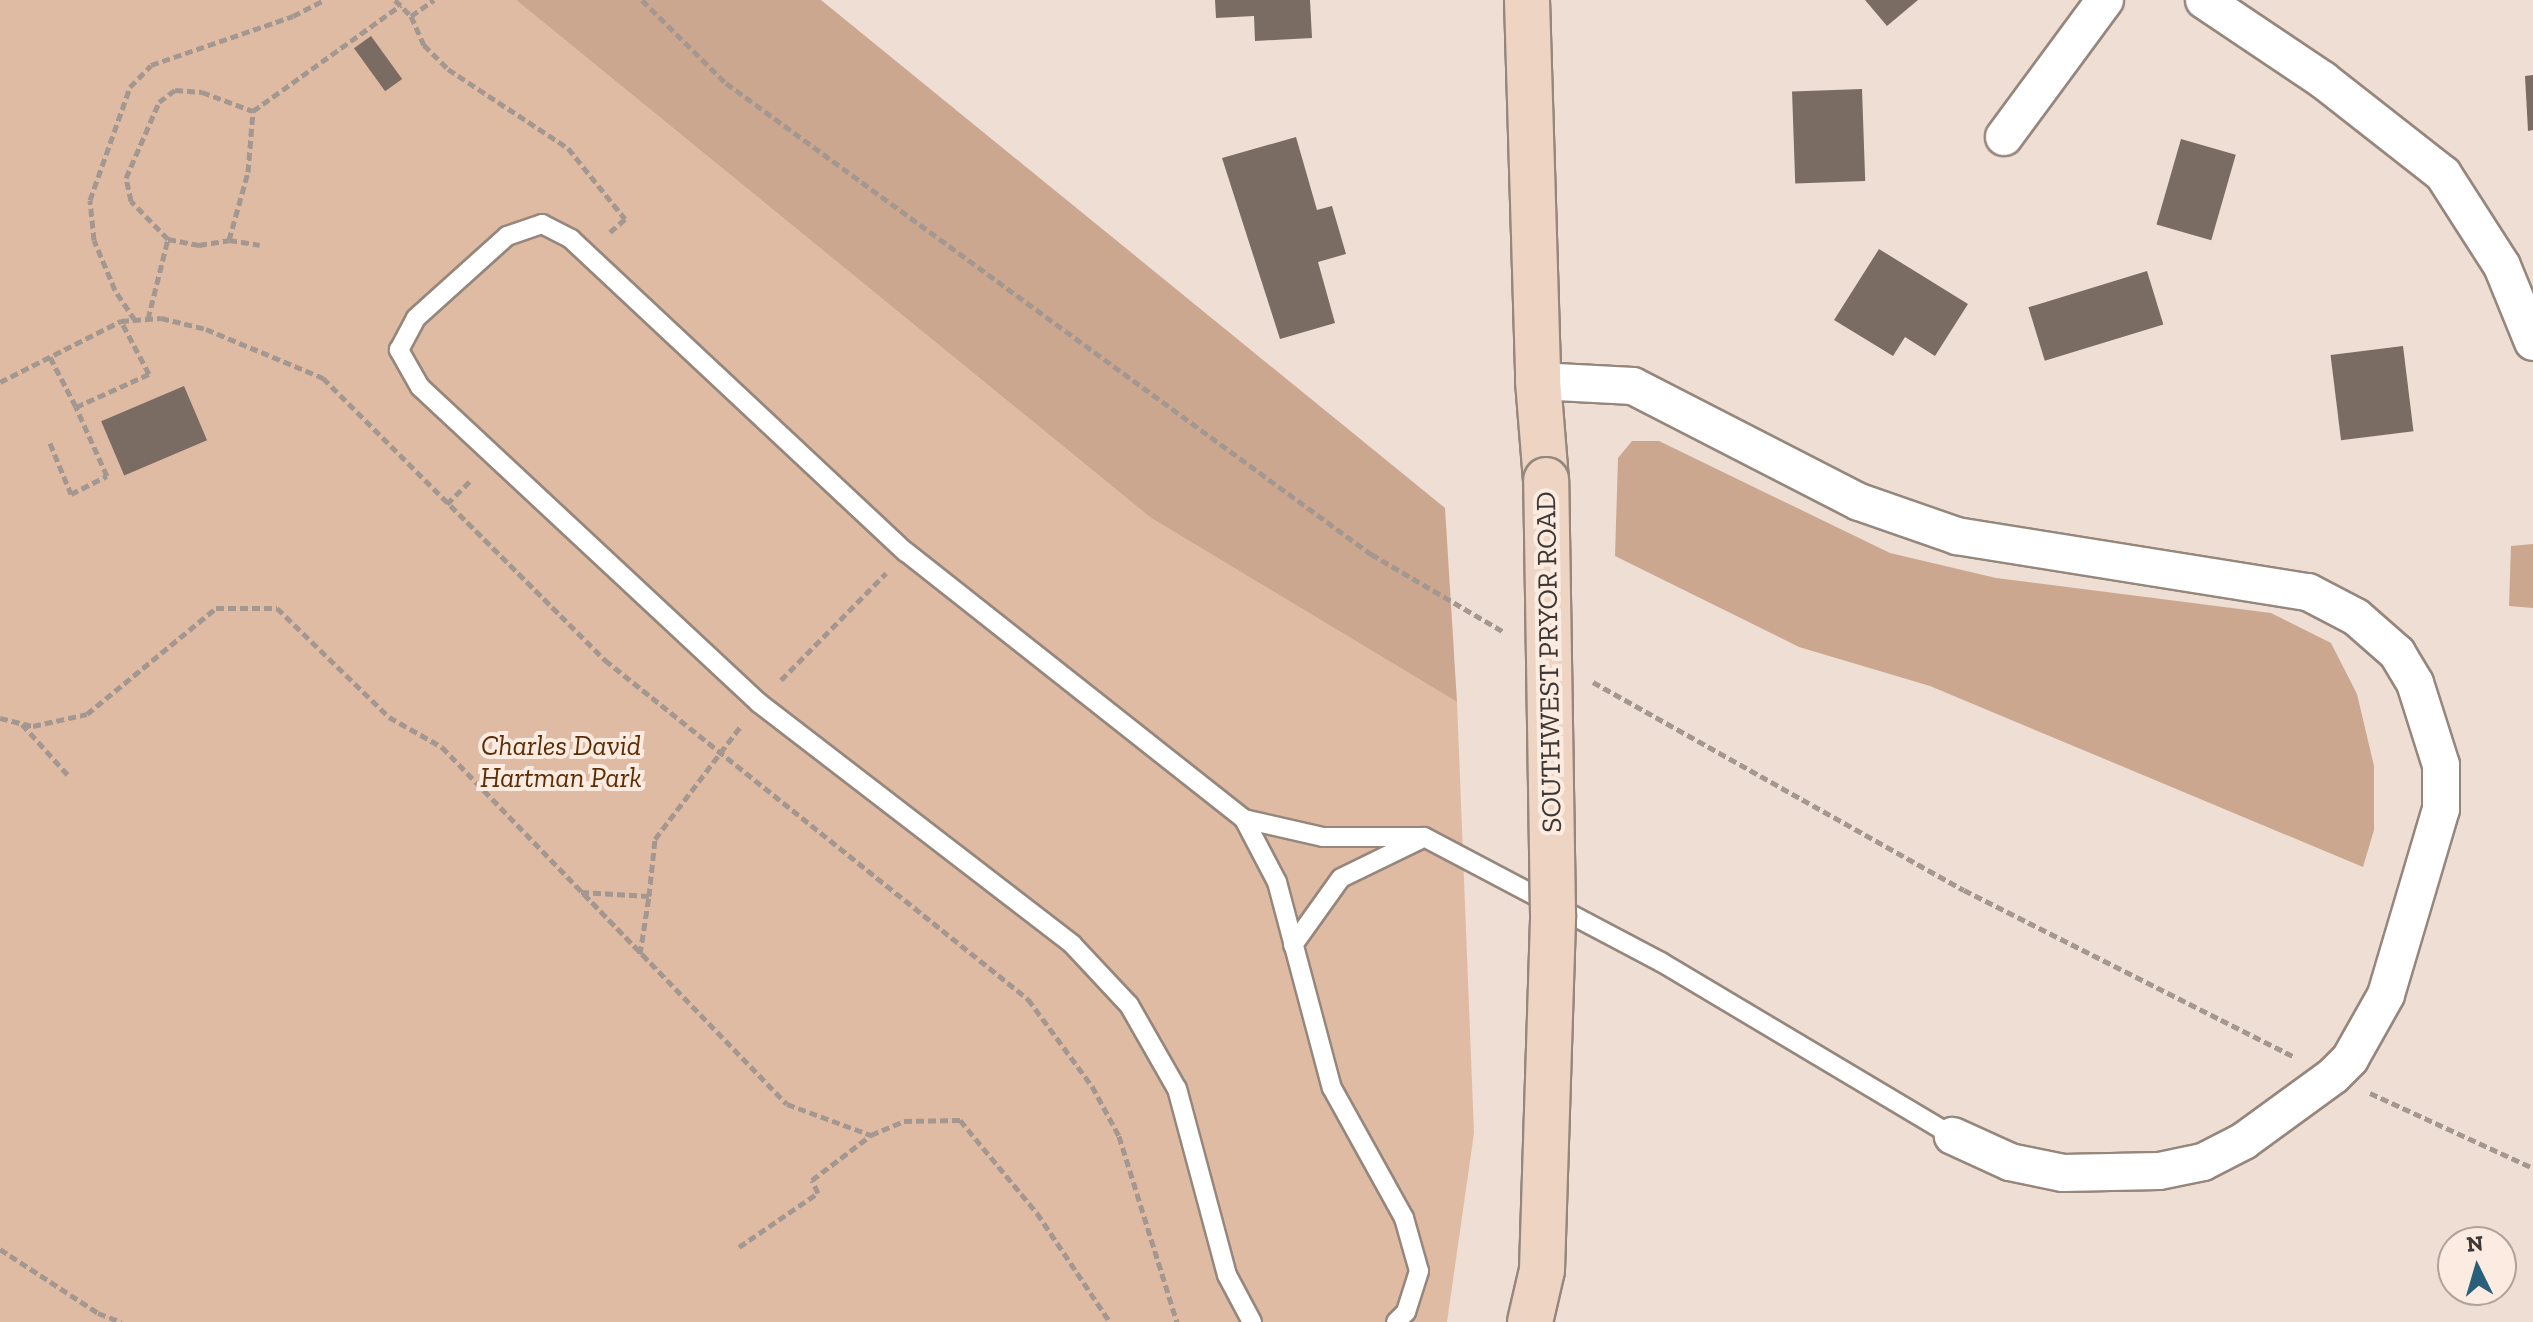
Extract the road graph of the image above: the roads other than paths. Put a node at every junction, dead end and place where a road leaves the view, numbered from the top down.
1 (1527, 0) edge
2 (2105, 0) edge
3 (2204, 0) edge
4 (2004, 137) dead end
5 (2518, 266) edge
6 (2533, 342) edge
7 (1538, 381) junction
8 (1244, 819) junction
9 (1424, 837) junction
10 (1293, 945) junction
11 (1953, 1136) joint
12 (1252, 1322) edge
13 (1396, 1322) edge
14 (1530, 1322) edge

1 - 7 main road, SOUTHWEST PRYOR ROAD
2 - 4 street
3 - 5 street
5 - 6 street
7 - 11 street
7 - 14 main road, SOUTHWEST PRYOR ROAD, bridge
8 - 9 lane
8 - 10 lane
8 - 12 lane
9 - 10 lane
9 - 11 lane
10 - 13 lane

